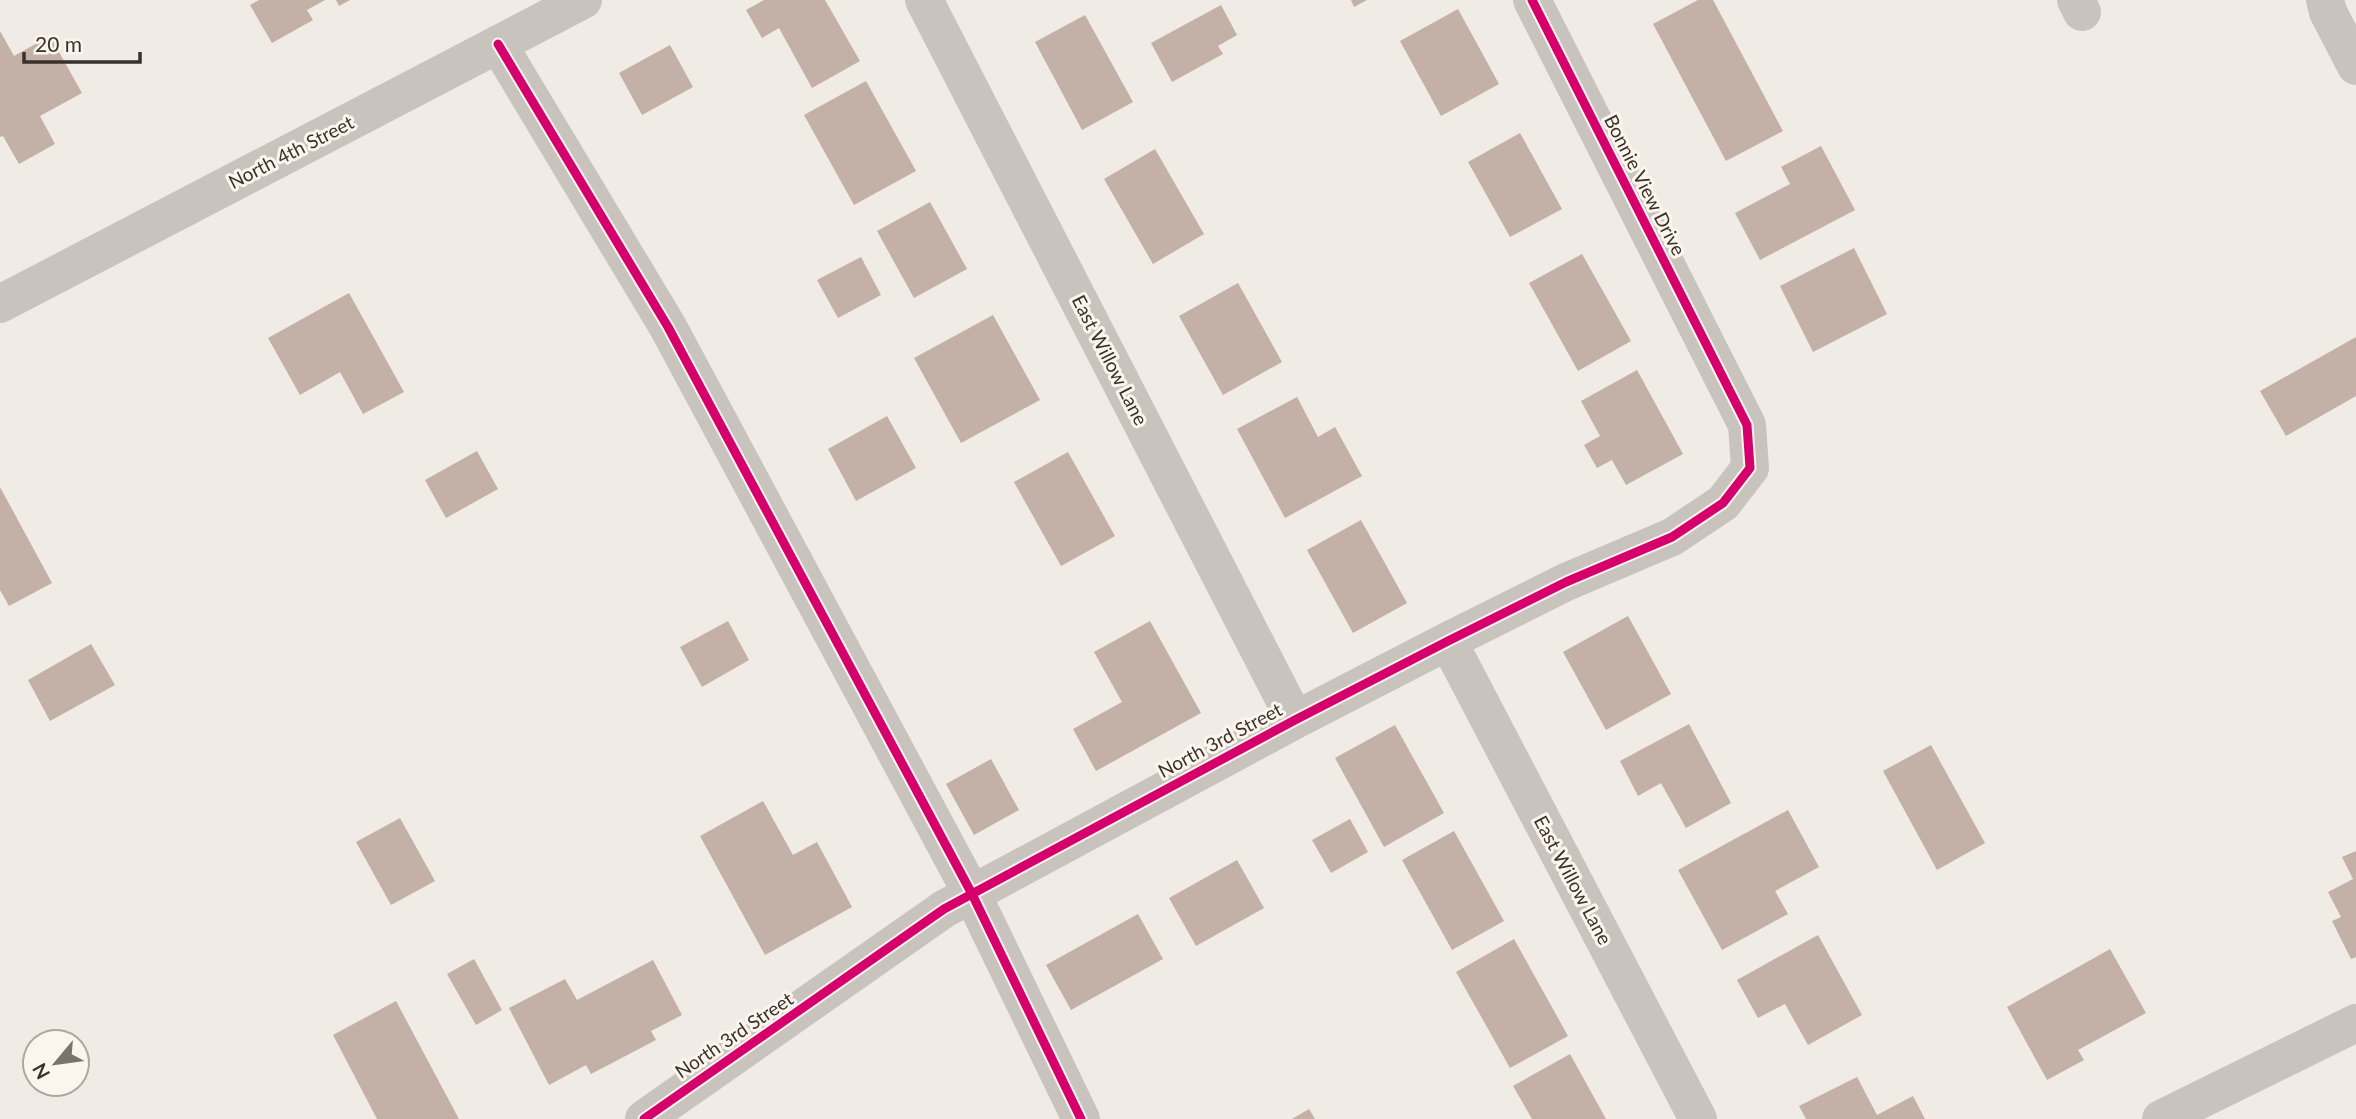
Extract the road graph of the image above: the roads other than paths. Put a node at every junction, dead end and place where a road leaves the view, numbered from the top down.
1 (583, 0) edge
2 (925, 0) edge
3 (1532, 0) edge
4 (2325, 0) edge
5 (498, 44) junction
6 (2356, 65) edge
7 (0, 304) edge
8 (1726, 385) joint
9 (1448, 641) junction
10 (1295, 720) junction
11 (972, 894) junction
12 (2356, 1023) edge
13 (644, 1119) edge
14 (1081, 1119) edge
15 (1698, 1119) edge
16 (2161, 1119) edge

1 - 5 street, North 4th Street
2 - 10 street, East Willow Lane
3 - 8 street, Bonnie View Drive
4 - 6 street
5 - 7 street, North 4th Street
5 - 11 street
8 - 9 street, North 3rd Street
9 - 10 street, North 3rd Street
9 - 15 street, East Willow Lane
10 - 11 street, North 3rd Street
11 - 13 street, North 3rd Street
11 - 14 street
12 - 16 street

